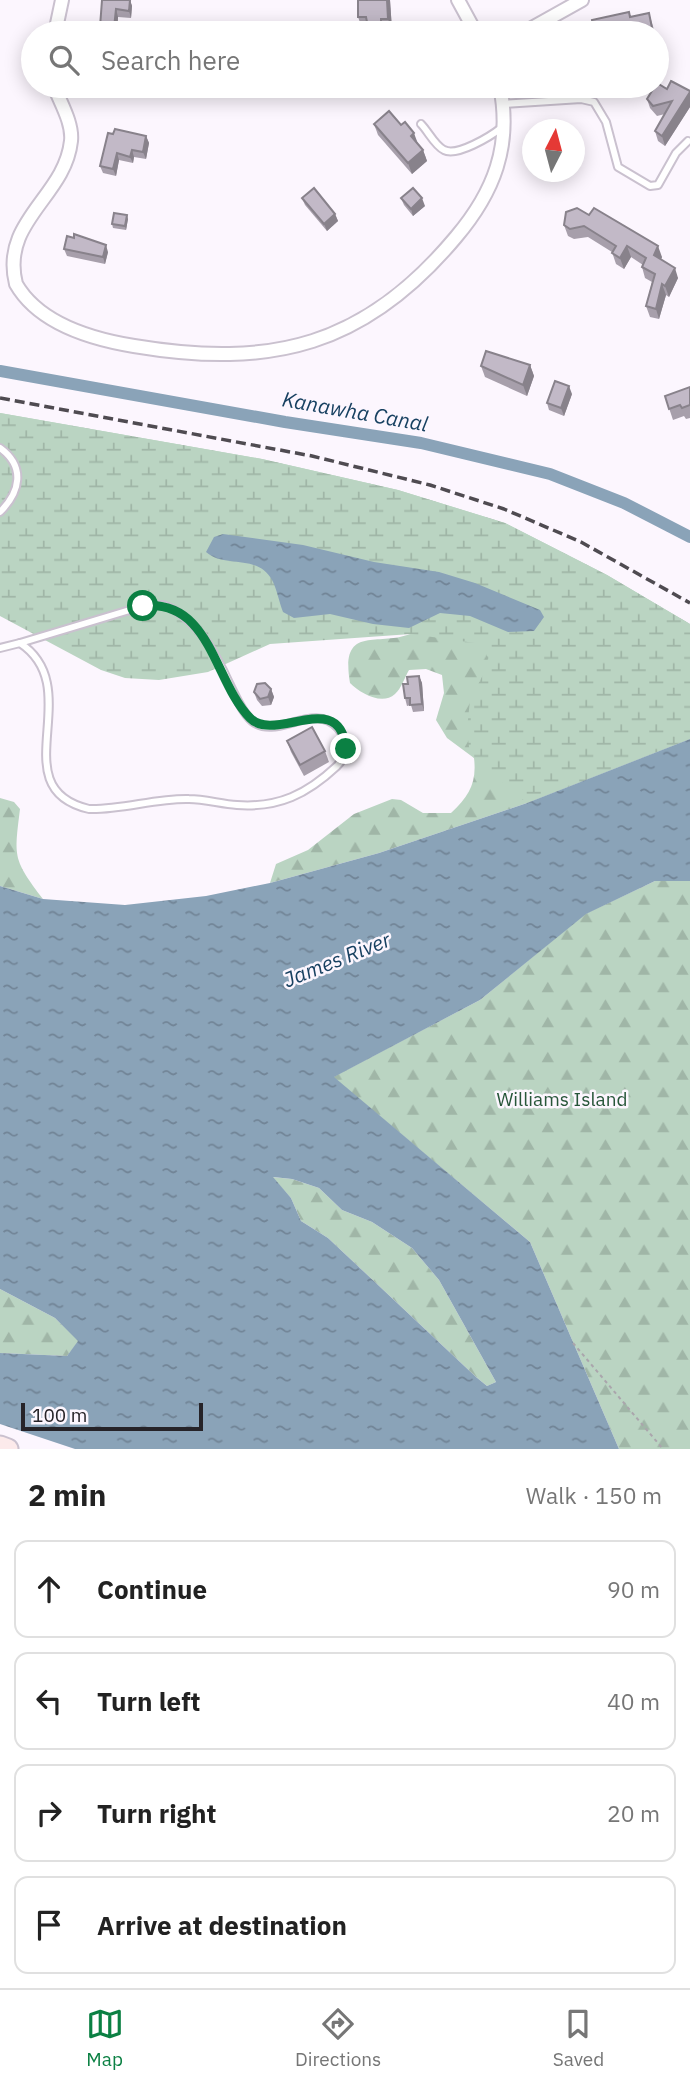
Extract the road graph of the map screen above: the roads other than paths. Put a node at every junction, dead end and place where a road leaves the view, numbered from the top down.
1 (62, 0) edge
2 (458, 0) edge
3 (582, 0) edge
4 (58, 21) edge
5 (469, 21) edge
6 (544, 21) edge
7 (59, 98) edge
8 (501, 98) edge
9 (502, 104) junction
10 (421, 124) dead end
11 (503, 127) junction
12 (688, 141) dead end
13 (0, 448) edge
14 (0, 512) edge
15 (20, 643) junction
16 (0, 648) edge
17 (0, 1447) edge
18 (8, 1449) edge

1 - 4 street
2 - 5 street
3 - 6 street
7 - 11 street
8 - 9 street
9 - 11 street
9 - 12 lane
10 - 11 lane
13 - 14 lane
15 - 15 lane
15 - 16 lane
17 - 18 street

